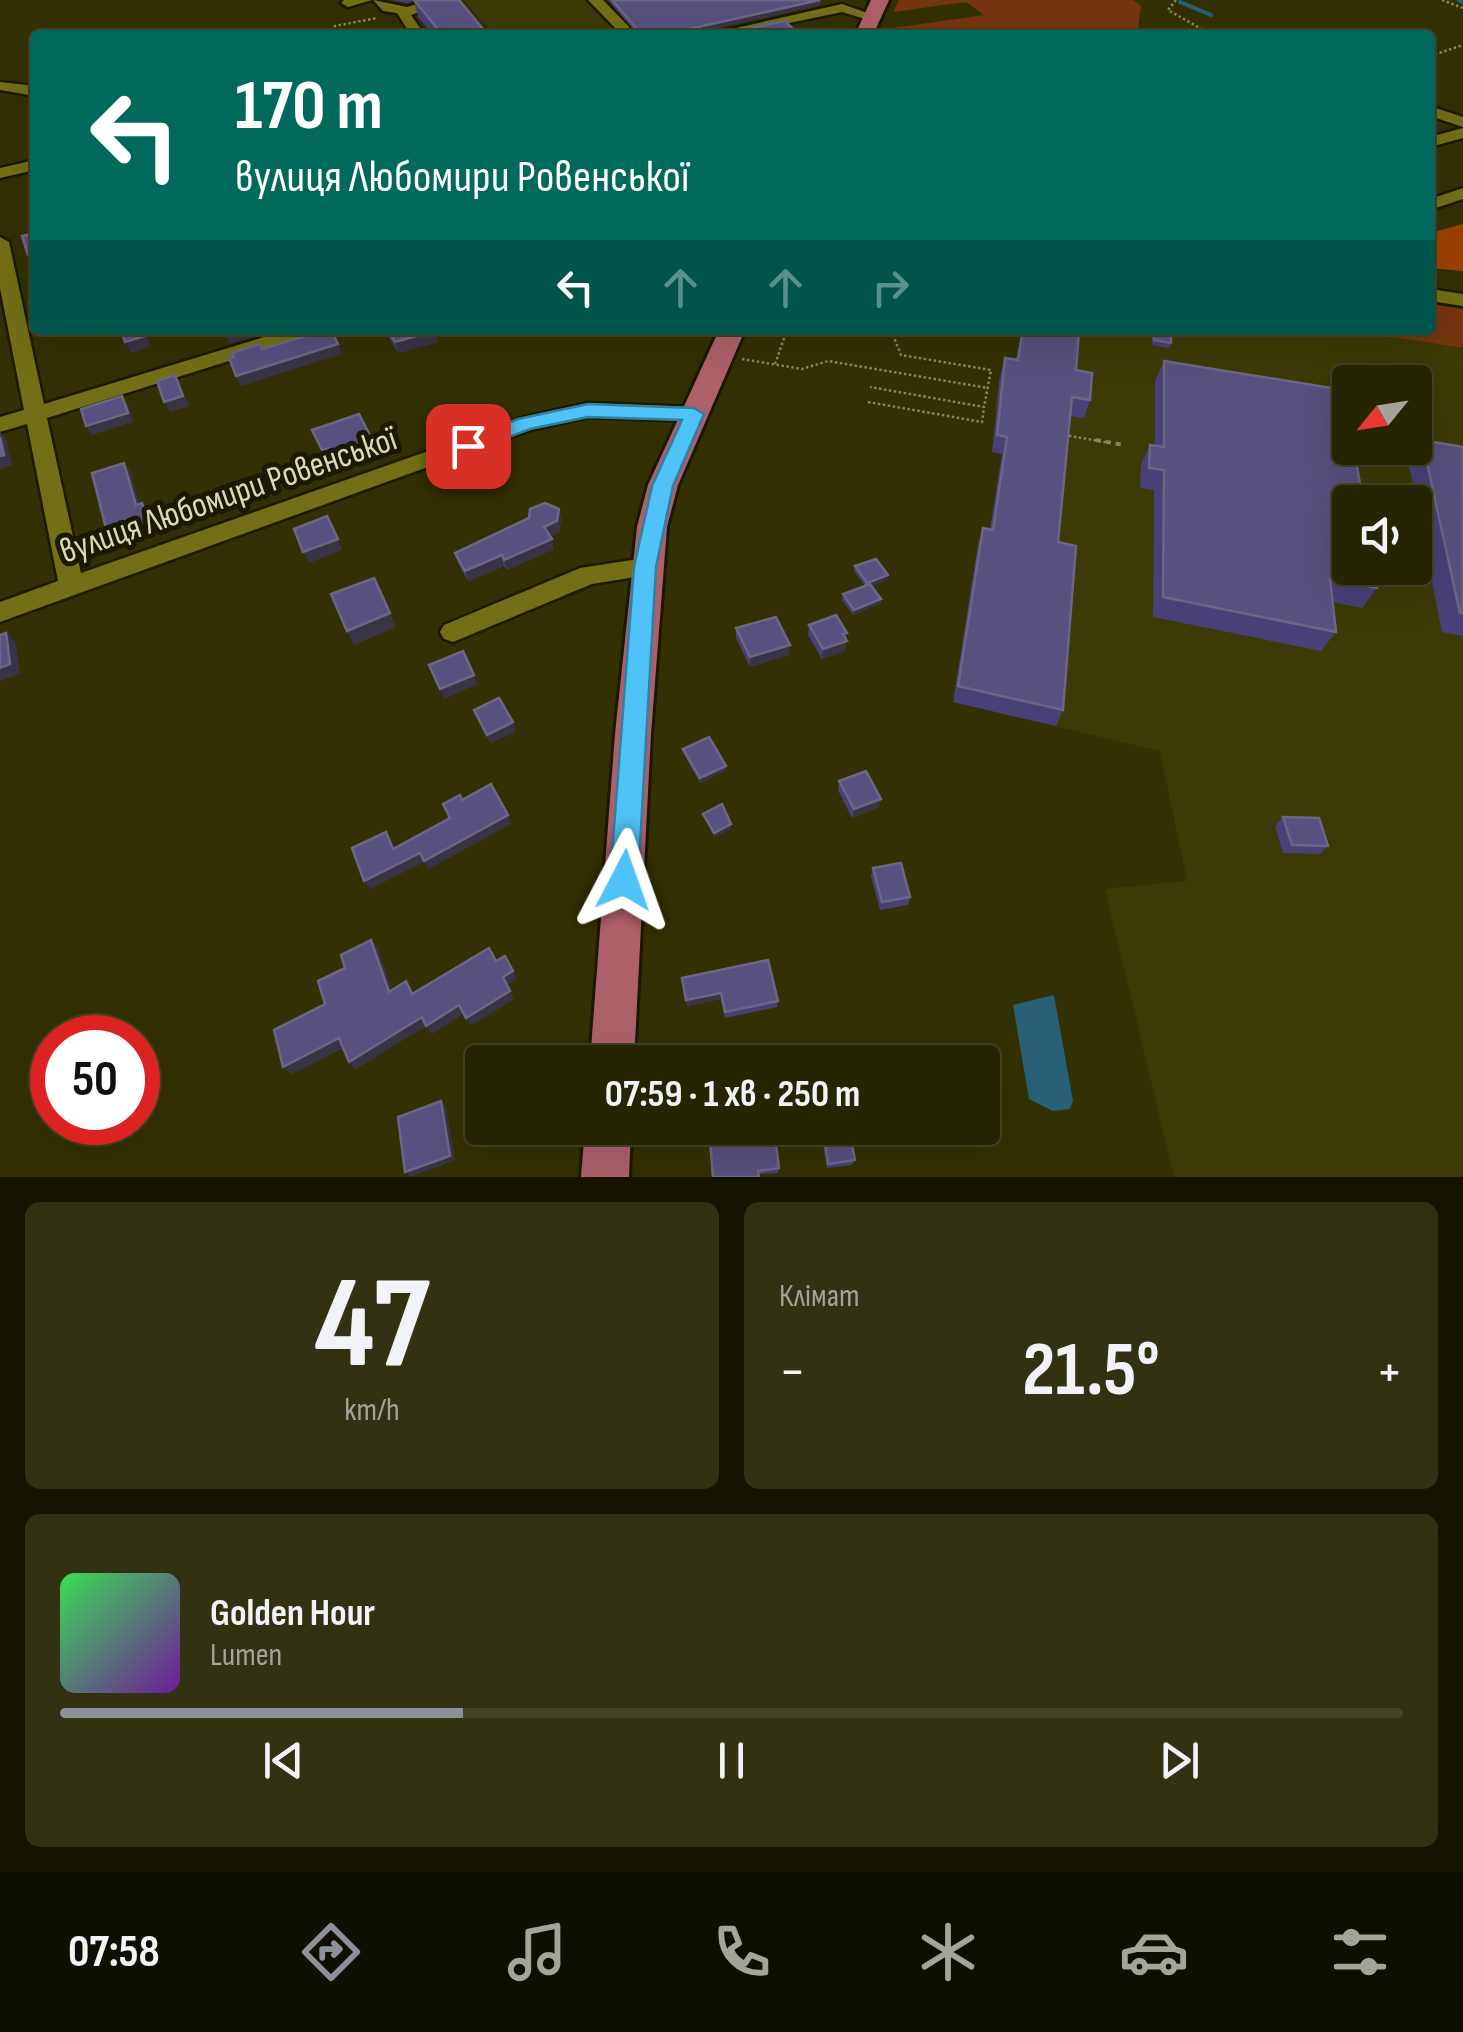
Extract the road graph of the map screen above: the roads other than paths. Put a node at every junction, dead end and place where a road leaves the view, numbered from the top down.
1 (365, 0) edge
2 (380, 0) edge
3 (444, 0) edge
4 (595, 0) edge
5 (348, 3) dead end
6 (844, 4) edge
7 (876, 8) edge
8 (405, 12) junction
9 (415, 30) edge
10 (625, 30) edge
11 (733, 30) edge
12 (0, 86) edge
13 (30, 90) edge
14 (1435, 113) edge
15 (1463, 122) edge
16 (1463, 134) edge
17 (1435, 141) edge
18 (30, 166) edge
19 (0, 174) edge
20 (1463, 193) edge
21 (1435, 203) edge
22 (0, 242) edge
23 (10, 279) edge
24 (1435, 296) edge
25 (1463, 300) edge
26 (292, 335) edge
27 (726, 342) edge
28 (34, 414) junction
29 (694, 414) junction
30 (0, 424) edge
31 (645, 567) junction
32 (71, 586) junction
33 (0, 612) edge
34 (454, 632) dead end
35 (613, 1045) edge
36 (607, 1145) edge
37 (605, 1177) edge

1 - 5 street
2 - 8 street
3 - 8 street
4 - 10 street
6 - 7 street
6 - 11 street
8 - 9 street
12 - 13 street
14 - 15 street
16 - 17 street
18 - 19 street
20 - 21 street
22 - 23 street
23 - 28 street
24 - 25 street
26 - 28 street
27 - 29 main road
28 - 30 street
28 - 32 street
29 - 31 main road
29 - 32 street, вулиця Любомири Ровенської
31 - 34 street
31 - 35 main road
32 - 33 street, вулиця Любомири Ровенської
36 - 37 main road

